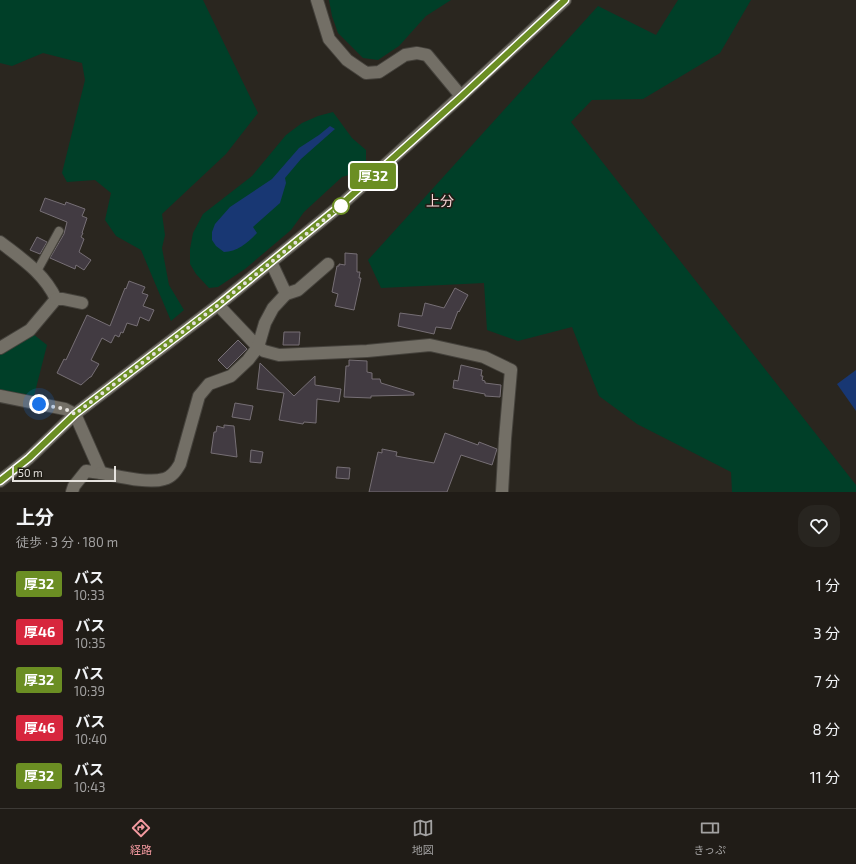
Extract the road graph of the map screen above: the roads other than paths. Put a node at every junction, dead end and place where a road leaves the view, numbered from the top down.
1 (317, 0) edge
2 (565, 0) edge
3 (462, 96) junction
4 (59, 231) dead end
5 (0, 242) edge
6 (271, 262) junction
7 (328, 264) dead end
8 (37, 271) junction
9 (286, 294) junction
10 (56, 299) junction
11 (82, 303) dead end
12 (218, 305) junction
13 (258, 347) junction
14 (0, 348) edge
15 (0, 396) edge
16 (75, 414) junction
17 (100, 473) junction
18 (0, 481) edge
19 (72, 492) edge
20 (502, 492) edge

1 - 3 street
2 - 3 street
3 - 6 street
4 - 8 lane
5 - 8 street
6 - 9 street
6 - 12 street
7 - 9 street
8 - 10 street
9 - 13 street
10 - 11 street
10 - 14 street
12 - 13 street
12 - 16 street
13 - 17 street
13 - 20 street
15 - 16 street
16 - 17 street
16 - 18 street
17 - 19 street

